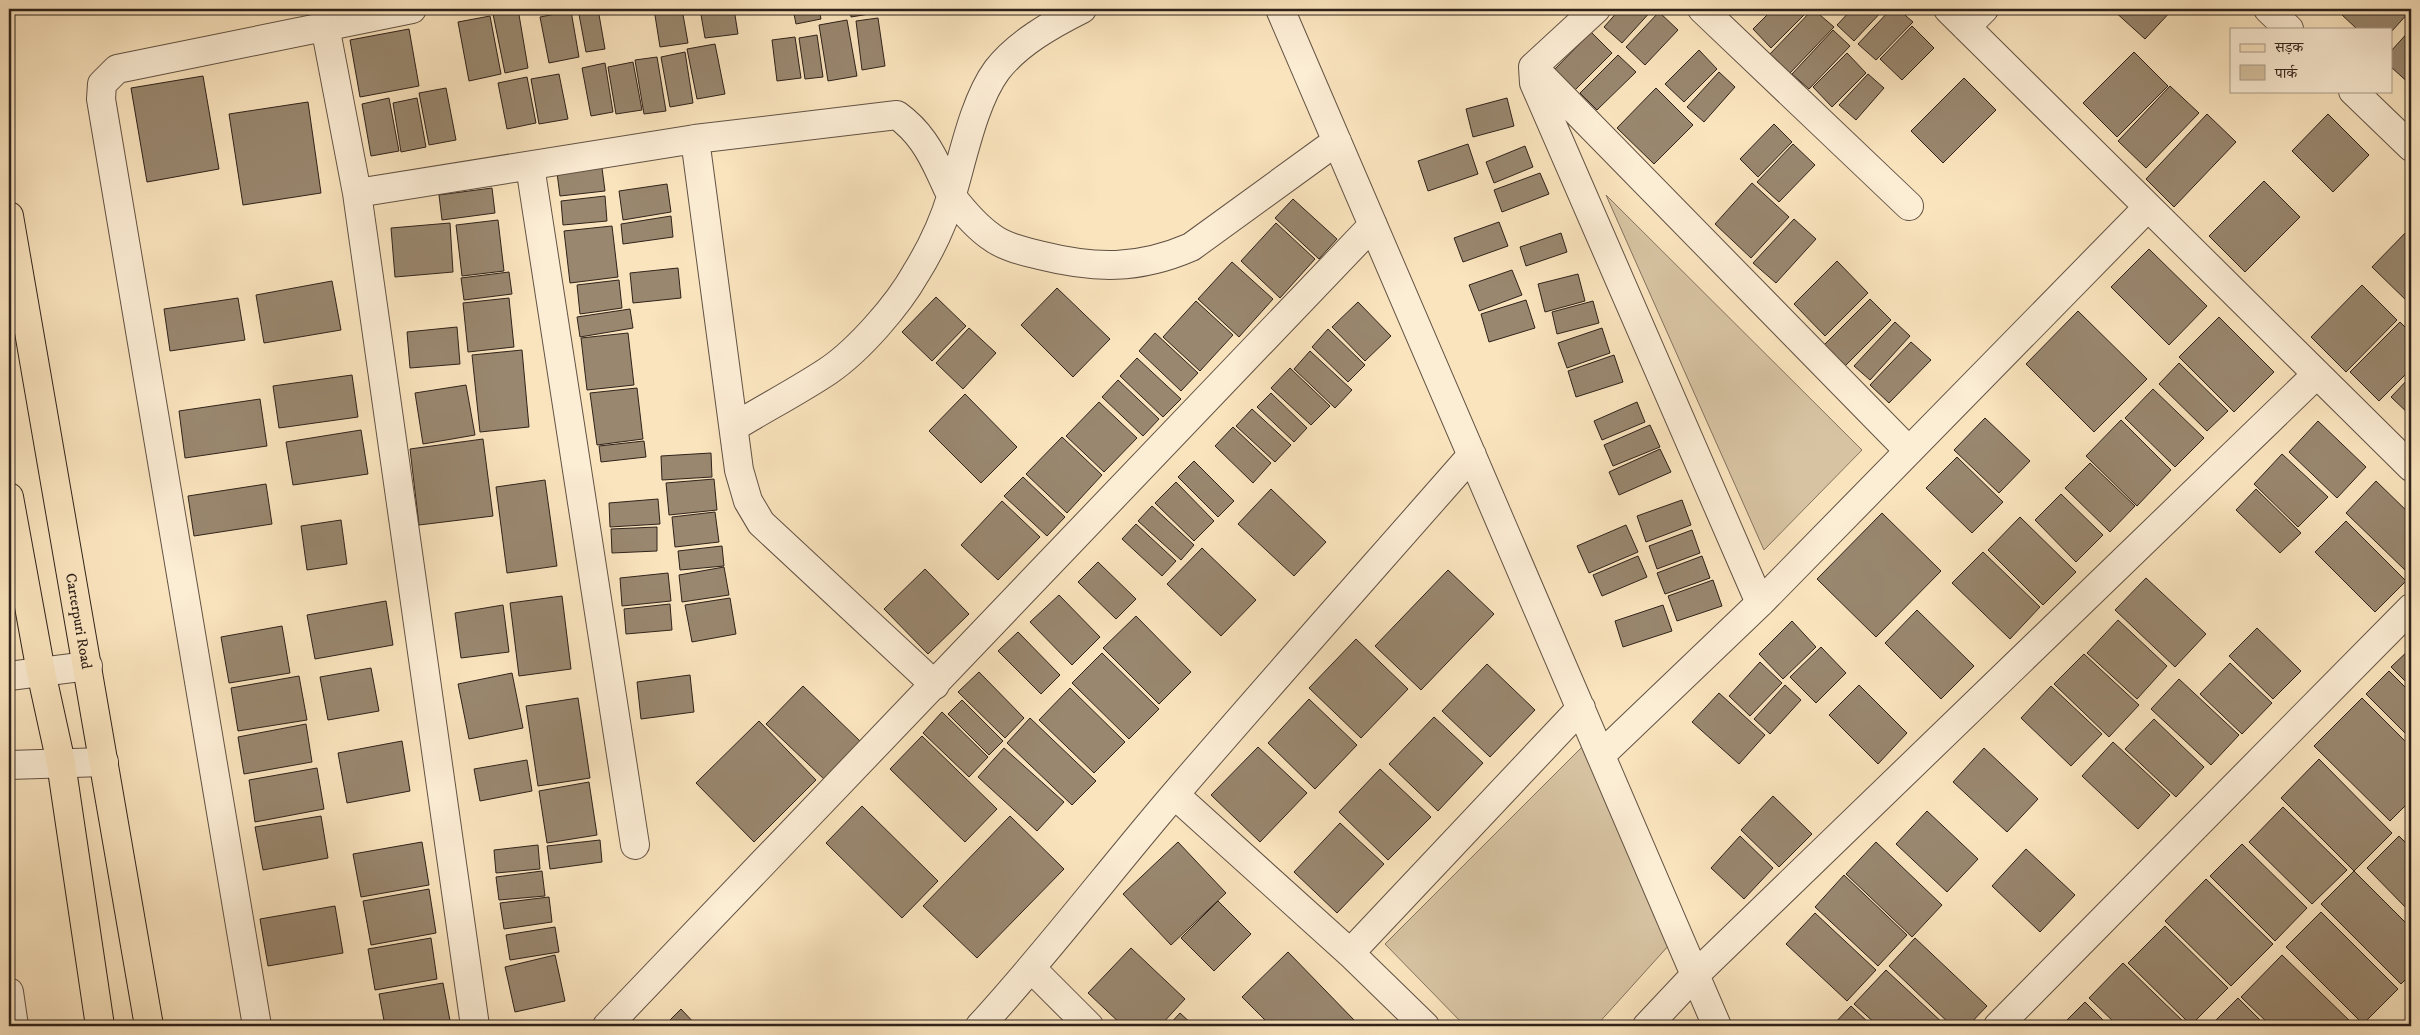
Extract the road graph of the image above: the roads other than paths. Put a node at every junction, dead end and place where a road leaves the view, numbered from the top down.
1 (406, 9) edge
2 (1082, 9) edge
3 (1280, 9) edge
4 (1596, 9) edge
5 (1702, 9) edge
6 (2268, 9) edge
7 (1966, 15) edge
8 (325, 26) junction
9 (2288, 28) edge
10 (1533, 67) junction
11 (2354, 92) edge
12 (695, 139) junction
13 (1337, 141) junction
14 (2411, 147) edge
15 (530, 166) junction
16 (357, 193) junction
17 (952, 196) junction
18 (1909, 206) dead end
19 (2148, 207) junction
20 (9, 216) edge
21 (1373, 225) junction
22 (2317, 374) junction
23 (734, 426) junction
24 (1909, 451) junction
25 (1472, 455) junction
26 (2411, 467) edge
27 (9, 497) edge
28 (1760, 603) junction
29 (2411, 608) edge
30 (88, 666) junction
31 (41, 672) junction
32 (9, 676) edge
33 (935, 685) junction
34 (1581, 708) junction
35 (1601, 755) junction
36 (104, 762) junction
37 (61, 763) junction
38 (9, 765) edge
39 (1175, 795) junction
40 (635, 845) dead end
41 (1350, 953) junction
42 (1032, 969) junction
43 (1695, 975) junction
44 (9, 992) edge
45 (14, 1026) edge
46 (100, 1026) edge
47 (149, 1026) edge
48 (257, 1026) edge
49 (475, 1026) edge
50 (608, 1026) edge
51 (980, 1026) edge
52 (1089, 1026) edge
53 (1425, 1026) edge
54 (1647, 1026) edge
55 (1717, 1026) edge
56 (1998, 1026) edge

1 - 8 street
2 - 17 street
3 - 13 street
4 - 10 street
5 - 18 street
6 - 9 street
7 - 19 street
8 - 16 street
8 - 48 street
10 - 24 street
10 - 28 street
11 - 14 street
12 - 15 street
12 - 17 street
12 - 23 street
13 - 17 street
13 - 21 street
15 - 16 street
15 - 40 street
16 - 49 street
17 - 23 street
19 - 22 street
19 - 24 street
20 - 30 main road, Carterpuri Road
21 - 25 street
21 - 33 street
22 - 26 street
22 - 43 street
23 - 33 street
24 - 28 street
25 - 34 street
25 - 39 street
27 - 31 main road
28 - 35 street
29 - 56 street
30 - 31 street
30 - 36 main road, Carterpuri Road
31 - 32 street
31 - 37 main road
33 - 50 street
34 - 35 street
34 - 41 street
35 - 43 street
36 - 37 street
36 - 47 main road, Carterpuri Road
37 - 38 street
37 - 46 main road
39 - 41 street
39 - 42 street
41 - 53 street
42 - 51 street
42 - 52 street
43 - 54 street
43 - 55 street
44 - 45 street

